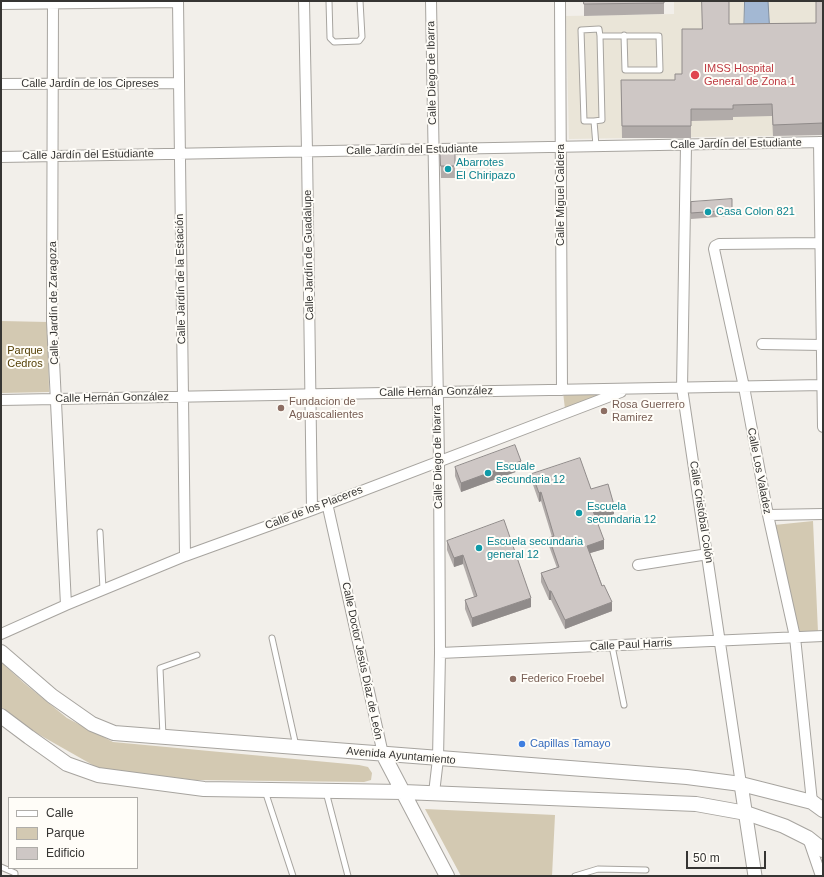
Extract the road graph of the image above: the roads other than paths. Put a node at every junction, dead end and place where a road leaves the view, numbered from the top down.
1 (178, 1) edge
2 (304, 1) edge
3 (329, 1) edge
4 (360, 1) edge
5 (431, 1) edge
6 (560, 1) edge
7 (53, 2) edge
8 (1, 4) edge
9 (624, 35) junction
10 (600, 36) junction
11 (179, 83) junction
12 (1, 84) edge
13 (53, 84) junction
14 (594, 121) junction
15 (821, 142) edge
16 (686, 145) junction
17 (596, 146) junction
18 (561, 147) junction
19 (433, 149) junction
20 (307, 151) junction
21 (180, 154) junction
22 (53, 156) junction
23 (1, 157) edge
24 (820, 243) junction
25 (762, 344) dead end
26 (822, 345) junction
27 (823, 385) edge
28 (744, 387) junction
29 (682, 388) junction
30 (629, 389) junction
31 (562, 390) junction
32 (438, 392) junction
33 (310, 394) junction
34 (183, 397) junction
35 (56, 399) junction
36 (1, 400) edge
37 (823, 427) edge
38 (439, 461) junction
39 (327, 503) junction
40 (312, 510) junction
41 (823, 514) edge
42 (768, 515) junction
43 (100, 532) dead end
44 (708, 554) junction
45 (185, 556) junction
46 (638, 565) dead end
47 (103, 589) junction
48 (66, 604) junction
49 (1, 634) edge
50 (823, 636) edge
51 (795, 637) junction
52 (272, 638) dead end
53 (720, 640) junction
54 (612, 646) junction
55 (1, 652) edge
56 (440, 653) junction
57 (197, 655) dead end
58 (624, 705) dead end
59 (1, 716) edge
60 (163, 737) junction
61 (296, 747) junction
62 (383, 754) junction
63 (438, 759) junction
64 (742, 784) junction
65 (264, 790) junction
66 (325, 791) junction
67 (403, 792) junction
68 (434, 793) junction
69 (817, 806) edge
70 (746, 813) junction
71 (808, 838) junction
72 (823, 850) edge
73 (1, 867) edge
74 (646, 870) dead end
75 (15, 876) edge
76 (293, 876) edge
77 (348, 876) edge
78 (447, 876) edge
79 (575, 876) edge
80 (755, 876) edge
81 (820, 876) edge

1 - 7 street
1 - 11 street, Calle Jardín de la Estación
2 - 20 street, Calle Jardín de Guadalupe
3 - 4 lane
5 - 19 street, Calle Diego de Ibarra
6 - 18 street, Calle Miguel Caldera
7 - 8 street
7 - 13 street, Calle Jardín de Zaragoza
9 - 9 lane
9 - 10 lane
10 - 14 lane
10 - 14 lane
11 - 13 street, Calle Jardín de los Cipreses
11 - 21 street, Calle Jardín de la Estación
12 - 13 street, Calle Jardín de los Cipreses
13 - 22 street, Calle Jardín de Zaragoza
14 - 17 lane
15 - 16 street, Calle Jardín del Estudiante
15 - 24 street
16 - 17 street, Calle Jardín del Estudiante
16 - 29 street, Calle Cristóbal Colón
17 - 18 street, Calle Jardín del Estudiante
18 - 19 street, Calle Jardín del Estudiante
18 - 31 street, Calle Miguel Caldera
19 - 20 street, Calle Jardín del Estudiante
19 - 32 street, Calle Diego de Ibarra
20 - 21 street, Calle Jardín del Estudiante
20 - 33 street, Calle Jardín de Guadalupe
21 - 22 street, Calle Jardín del Estudiante
21 - 34 street, Calle Jardín de la Estación
22 - 23 street, Calle Jardín del Estudiante
22 - 35 street, Calle Jardín de Zaragoza
24 - 26 street
24 - 28 street, Calle Los Valadez
25 - 26 street
26 - 27 street
27 - 28 street, Calle Hernán González
27 - 37 street
28 - 29 street, Calle Hernán González
28 - 42 street, Calle Los Valadez
29 - 30 street, Calle Hernán González
29 - 44 street, Calle Cristóbal Colón
30 - 31 street, Calle Hernán González
30 - 38 street, Calle de los Placeres
31 - 32 street, Calle Hernán González
32 - 33 street, Calle Hernán González
32 - 38 street, Calle Diego de Ibarra
33 - 34 street, Calle Hernán González
33 - 40 street, Calle Jardín de Guadalupe
34 - 35 street, Calle Hernán González
34 - 45 street, Calle Jardín de la Estación
35 - 36 street, Calle Hernán González
35 - 48 street, Calle Jardín de Zaragoza
38 - 39 street, Calle de los Placeres
38 - 56 street, Calle Diego de Ibarra
39 - 40 street, Calle de los Placeres
39 - 62 street, Calle Doctor Jesús Díaz de León
40 - 45 street, Calle de los Placeres
41 - 42 street
42 - 51 street, Calle Los Valadez
43 - 47 lane
44 - 46 street
44 - 53 street, Calle Cristóbal Colón
45 - 47 street, Calle de los Placeres
47 - 48 street, Calle de los Placeres
48 - 49 street, Calle de los Placeres
50 - 51 street, Calle Paul Harris
51 - 53 street, Calle Paul Harris
51 - 69 street, Calle Los Valadez
52 - 61 lane
53 - 54 street, Calle Paul Harris
53 - 64 street, Calle Cristóbal Colón
54 - 56 street, Calle Paul Harris
54 - 58 lane
55 - 60 main road, Avenida Ayuntamiento
56 - 63 street, Calle Diego de Ibarra
57 - 60 lane
59 - 65 main road
60 - 61 main road, Avenida Ayuntamiento
61 - 62 main road, Avenida Ayuntamiento
62 - 63 main road, Avenida Ayuntamiento
62 - 67 main road, Calle Doctor Jesús Díaz de León
63 - 64 main road, Avenida Ayuntamiento
63 - 68 street, Calle Diego de Ibarra
64 - 69 main road, Avenida Ayuntamiento
64 - 70 street, Calle Cristóbal Colón
65 - 66 main road
65 - 76 lane
66 - 67 main road
66 - 77 lane
67 - 68 main road
67 - 78 main road, Calle Doctor Jesús Díaz de León
68 - 70 main road
70 - 71 main road
70 - 80 street, Calle Cristóbal Colón
71 - 72 main road
71 - 81 street
73 - 75 lane
74 - 79 lane

